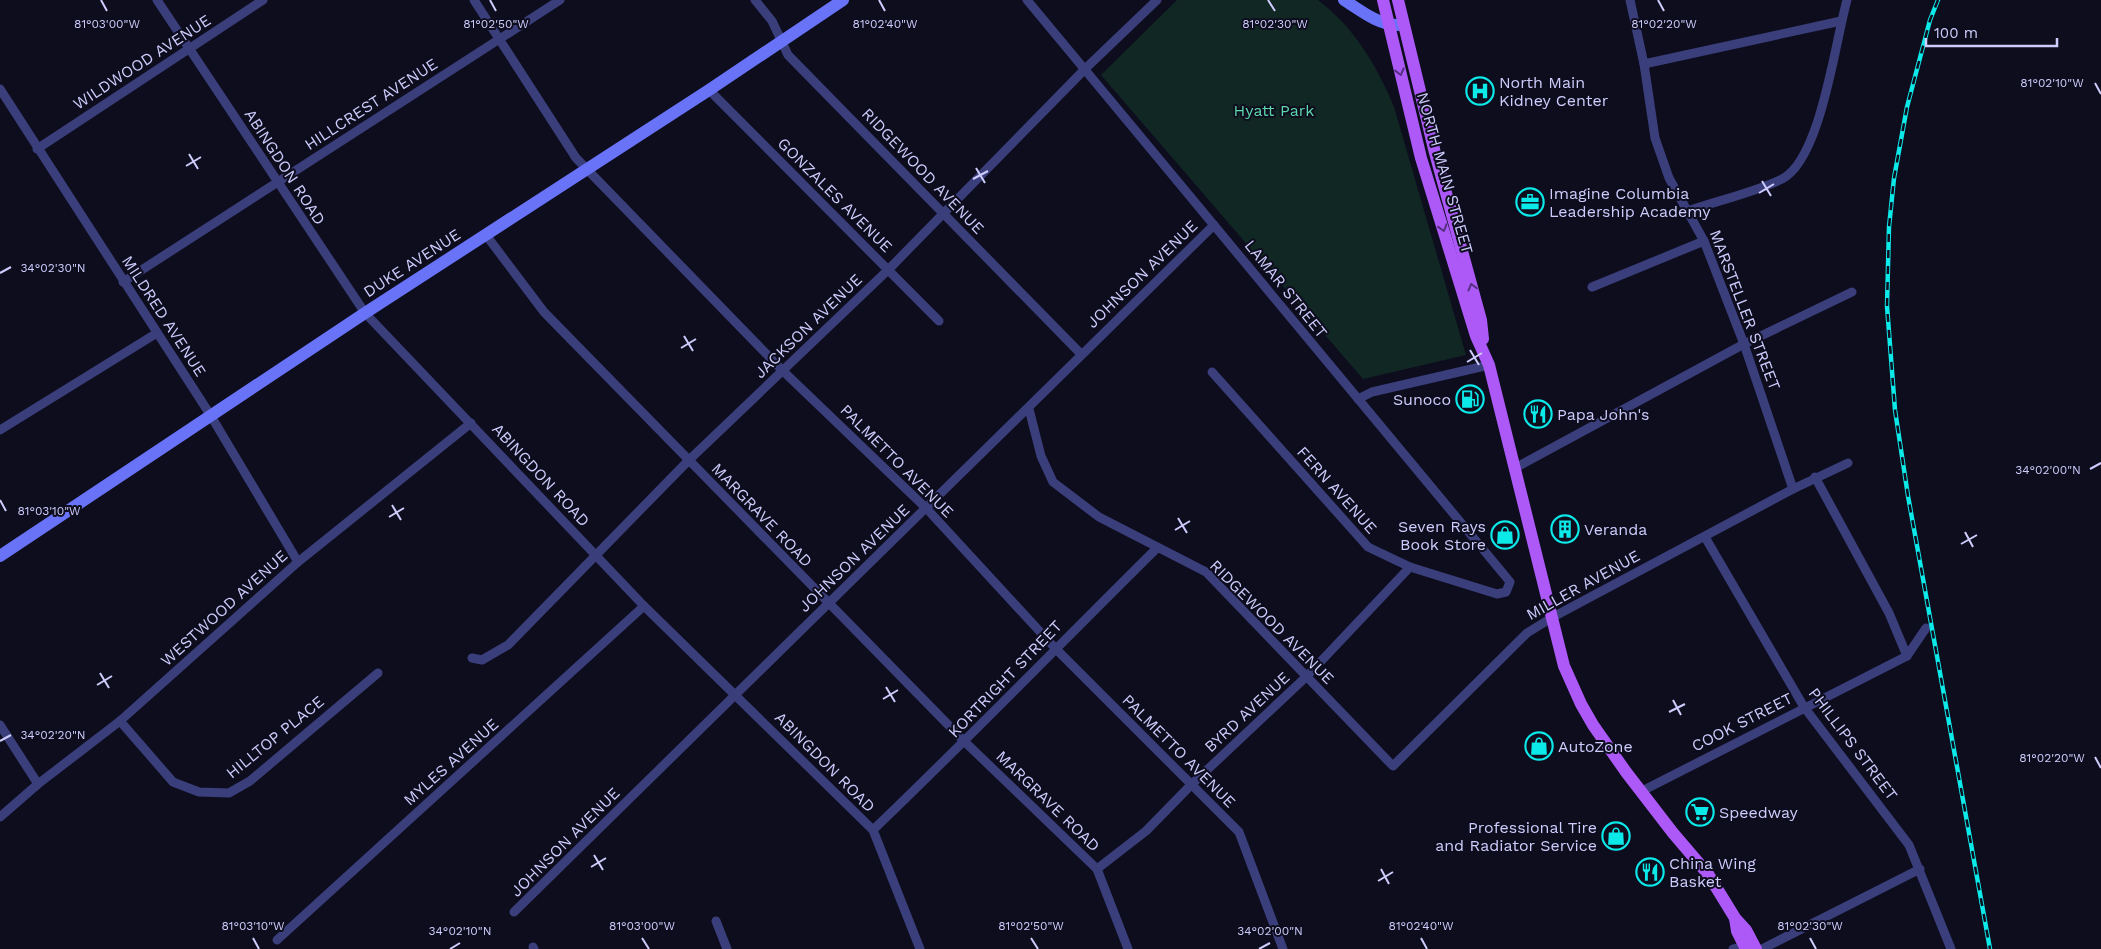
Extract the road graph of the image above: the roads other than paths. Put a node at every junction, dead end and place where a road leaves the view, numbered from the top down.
1 (157, 0) edge
2 (263, 0) edge
3 (474, 0) edge
4 (560, 0) edge
5 (755, 0) edge
6 (842, 0) edge
7 (1027, 0) edge
8 (1157, 0) edge
9 (1344, 0) edge
10 (1383, 0) edge
11 (1398, 0) edge
12 (1630, 0) edge
13 (1847, 0) edge
14 (1841, 22) junction
15 (1388, 24) junction
16 (1404, 25) junction
17 (499, 40) junction
18 (781, 42) junction
19 (190, 48) junction
20 (1644, 64) junction
21 (1085, 69) junction
22 (0, 89) edge
23 (709, 90) junction
24 (37, 149) junction
25 (588, 170) junction
26 (276, 182) junction
27 (1688, 211) junction
28 (944, 213) junction
29 (1214, 225) junction
30 (486, 235) junction
31 (1704, 241) junction
32 (888, 270) junction
33 (123, 282) junction
34 (1592, 287) dead end
35 (1852, 292) dead end
36 (365, 313) junction
37 (939, 321) dead end
38 (157, 333) junction
39 (1744, 344) junction
40 (1485, 352) junction
41 (1081, 354) junction
42 (1489, 365) junction
43 (783, 371) junction
44 (1212, 372) dead end
45 (1358, 399) junction
46 (1029, 409) junction
47 (211, 416) junction
48 (471, 423) junction
49 (0, 430) edge
50 (688, 461) junction
51 (1848, 463) dead end
52 (1515, 468) junction
53 (1815, 477) junction
54 (1793, 488) junction
55 (927, 509) junction
56 (1705, 537) junction
57 (1157, 548) junction
58 (0, 556) edge
59 (596, 556) junction
60 (298, 562) junction
61 (1410, 567) junction
62 (1497, 594) joint
63 (828, 604) junction
64 (644, 606) junction
65 (1553, 617) junction
66 (1926, 628) dead end
67 (1055, 648) junction
68 (1907, 656) junction
69 (472, 658) dead end
70 (378, 673) dead end
71 (1307, 676) junction
72 (735, 694) junction
73 (1804, 707) junction
74 (120, 720) junction
75 (0, 725) edge
76 (965, 742) junction
77 (1393, 766) joint
78 (38, 784) junction
79 (1191, 785) junction
80 (1642, 791) junction
81 (0, 817) edge
82 (873, 830) junction
83 (1920, 868) junction
84 (1097, 869) junction
85 (514, 912) dead end
86 (716, 921) dead end
87 (277, 940) dead end
88 (1745, 948) edge
89 (727, 949) edge
90 (920, 949) edge
91 (1128, 949) edge
92 (1283, 949) edge
93 (1762, 949) edge
94 (1951, 949) edge

1 - 19 street, ABINGDON ROAD
2 - 19 street, WILDWOOD AVENUE
3 - 17 street, PALMETTO AVENUE
4 - 17 street, HILLCREST AVENUE
5 - 18 street, RIDGEWOOD AVENUE
6 - 18 street, DUKE AVENUE
7 - 21 street, LAMAR STREET
8 - 21 street, JACKSON AVENUE
9 - 15 street
10 - 15 main road, NORTH MAIN STREET
11 - 16 main road, NORTH MAIN STREET
12 - 20 street, MARSTELLER STREET
13 - 14 street
14 - 20 street
14 - 27 street
15 - 16 street
15 -> 40 main road, NORTH MAIN STREET
40 -> 16 main road, NORTH MAIN STREET
17 - 25 street, PALMETTO AVENUE
17 - 26 street, HILLCREST AVENUE
18 - 23 street, DUKE AVENUE
18 - 28 street, RIDGEWOOD AVENUE
19 - 24 street, WILDWOOD AVENUE
19 - 26 street, ABINGDON ROAD
20 - 27 street, MARSTELLER STREET
21 - 28 street, JACKSON AVENUE
21 - 29 street, LAMAR STREET
22 - 24 street, MILDRED AVENUE
23 - 25 street, DUKE AVENUE
23 - 32 street, GONZALES AVENUE
24 - 33 street, MILDRED AVENUE
25 - 30 street, DUKE AVENUE
25 - 43 street, PALMETTO AVENUE
26 - 33 street, HILLCREST AVENUE
26 - 36 street, ABINGDON ROAD
27 - 31 street, MARSTELLER STREET
28 - 32 street, JACKSON AVENUE
28 - 41 street, RIDGEWOOD AVENUE
29 - 41 street, JOHNSON AVENUE
29 - 45 street, LAMAR STREET
30 - 36 street, DUKE AVENUE
30 - 50 street, MARGRAVE ROAD
31 - 34 street
31 - 39 street, MARSTELLER STREET
32 - 37 street, GONZALES AVENUE
32 - 43 street, JACKSON AVENUE
33 - 38 street, MILDRED AVENUE
35 - 39 street
36 - 47 street, DUKE AVENUE
36 - 48 street, ABINGDON ROAD
38 - 47 street, MILDRED AVENUE
38 - 49 street
39 - 52 street
39 - 54 street, MARSTELLER STREET
40 - 42 main road, NORTH MAIN STREET
41 - 46 street, JOHNSON AVENUE
42 - 45 street
42 - 52 main road, NORTH MAIN STREET
43 - 50 street, JACKSON AVENUE
43 - 55 street, PALMETTO AVENUE
44 - 61 street, FERN AVENUE
45 - 62 street, LAMAR STREET
46 - 55 street, JOHNSON AVENUE
46 - 57 street, RIDGEWOOD AVENUE
47 - 58 street, DUKE AVENUE
47 - 60 street, MILDRED AVENUE
48 - 59 street, ABINGDON ROAD
48 - 60 street, WESTWOOD AVENUE
50 - 59 street, JACKSON AVENUE
50 - 63 street, MARGRAVE ROAD
51 - 53 street, MILLER AVENUE
52 - 65 main road, NORTH MAIN STREET
53 - 54 street, MILLER AVENUE
53 - 68 street
54 - 56 street, MILLER AVENUE
55 - 63 street, JOHNSON AVENUE
55 - 67 street, PALMETTO AVENUE
56 - 65 street, MILLER AVENUE
56 - 73 street, PHILLIPS STREET
57 - 67 street, KORTRIGHT STREET
57 - 71 street, RIDGEWOOD AVENUE
59 - 64 street, ABINGDON ROAD
59 - 69 street, JACKSON AVENUE
60 - 74 street, WESTWOOD AVENUE
61 - 62 street, FERN AVENUE
61 - 71 street, BYRD AVENUE
63 - 72 street, JOHNSON AVENUE
63 - 76 street, MARGRAVE ROAD
64 - 72 street, ABINGDON ROAD
64 - 87 street, MYLES AVENUE
65 - 77 street, MILLER AVENUE
65 - 80 main road, NORTH MAIN STREET
66 - 68 street, COOK STREET
67 - 76 street, KORTRIGHT STREET
67 - 79 street, PALMETTO AVENUE
68 - 73 street, COOK STREET
70 - 74 street, HILLTOP PLACE
71 - 77 street, RIDGEWOOD AVENUE
71 - 79 street, BYRD AVENUE
72 - 82 street, ABINGDON ROAD
72 - 85 street, JOHNSON AVENUE
73 - 80 street, COOK STREET
73 - 83 street, PHILLIPS STREET
74 - 78 street, WESTWOOD AVENUE
75 - 78 street
76 - 82 street, KORTRIGHT STREET
76 - 84 street, MARGRAVE ROAD
78 - 81 street, WESTWOOD AVENUE
79 - 84 street, BYRD AVENUE
79 - 92 street, PALMETTO AVENUE
80 - 88 main road, NORTH MAIN STREET
82 - 90 street, ABINGDON ROAD
83 - 93 street
83 - 94 street, PHILLIPS STREET
84 - 91 street, MARGRAVE ROAD
86 - 89 street

